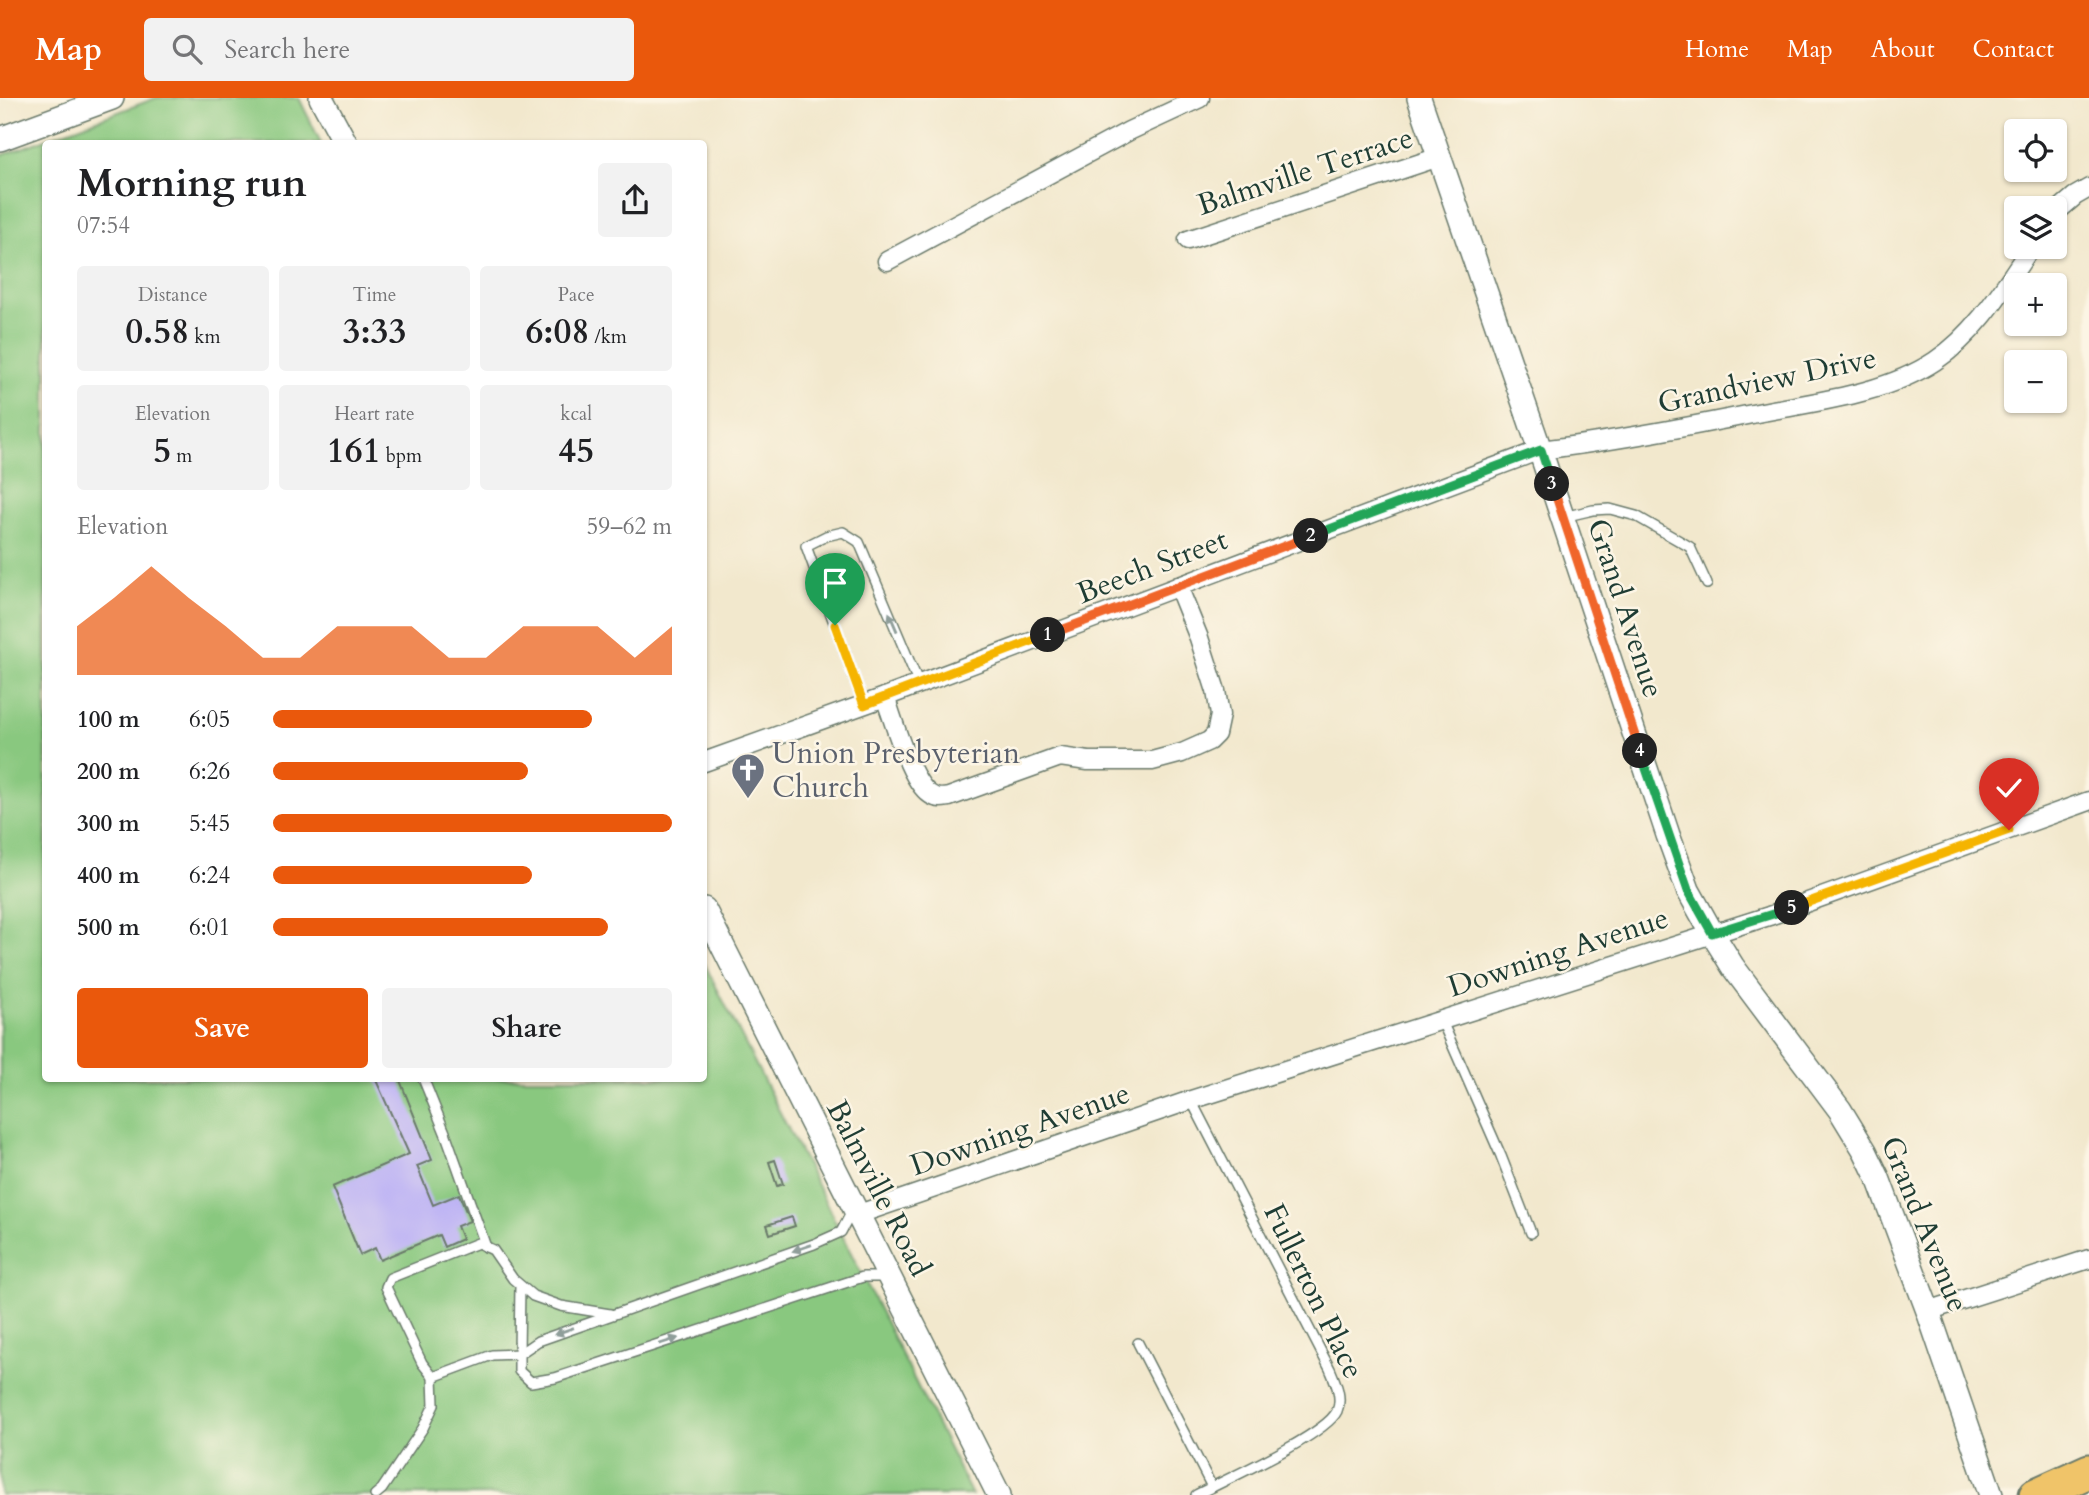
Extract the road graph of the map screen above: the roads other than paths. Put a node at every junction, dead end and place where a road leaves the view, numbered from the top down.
1 (112, 98) edge
2 (321, 98) edge
3 (1200, 98) edge
4 (1419, 98) edge
5 (0, 139) edge
6 (343, 140) edge
7 (1439, 157) junction
8 (2089, 188) edge
9 (2067, 203) edge
10 (1188, 240) dead end
11 (2023, 259) edge
12 (887, 261) dead end
13 (1541, 450) junction
14 (1563, 517) junction
15 (1707, 584) dead end
16 (1178, 586) junction
17 (919, 684) junction
18 (886, 697) junction
19 (864, 705) junction
20 (707, 761) edge
21 (2089, 802) edge
22 (707, 915) edge
23 (1712, 933) junction
24 (1441, 1019) junction
25 (425, 1082) edge
26 (1191, 1100) junction
27 (855, 1212) junction
28 (1531, 1233) dead end
29 (486, 1247) junction
30 (2089, 1259) edge
31 (888, 1277) junction
32 (520, 1285) junction
33 (1928, 1311) junction
34 (612, 1315) junction
35 (1138, 1343) dead end
36 (519, 1354) junction
37 (432, 1377) junction
38 (2089, 1471) edge
39 (1212, 1487) junction
40 (375, 1495) edge
41 (999, 1495) edge
42 (1196, 1495) edge
43 (1991, 1495) edge
44 (2036, 1495) edge

1 - 5 street
2 - 6 street
3 - 12 street
4 - 7 street, Grand Avenue
7 - 10 street, Balmville Terrace
7 - 13 street, Grand Avenue
8 - 9 street
11 - 13 street, Grandview Drive
13 - 14 street, Grand Avenue
13 - 16 street, Beech Street
14 - 15 lane
14 - 23 street, Grand Avenue
16 - 17 street, Beech Street
16 - 18 street
17 - 18 street, Beech Street
17 -> 19 lane
18 - 19 street, Beech Street
19 - 20 street, Beech Street
21 - 23 street, Downing Avenue
22 - 27 street, Balmville Road
23 - 24 street, Downing Avenue
23 - 33 street, Grand Avenue
24 - 26 street, Downing Avenue
24 - 28 lane, Downing Avenue
25 - 29 lane
26 - 27 street, Downing Avenue
26 - 39 lane, Fullerton Place
27 - 31 street, Balmville Road
27 -> 34 lane
29 - 32 lane
29 - 37 lane
30 - 33 street
36 -> 31 lane
31 - 41 street, Balmville Road
32 - 34 lane
32 - 36 lane
33 - 43 street, Grand Avenue
34 -> 36 lane
35 - 39 lane
36 - 37 lane
37 - 40 lane
38 - 44 highway
39 - 42 lane, Fullerton Place

